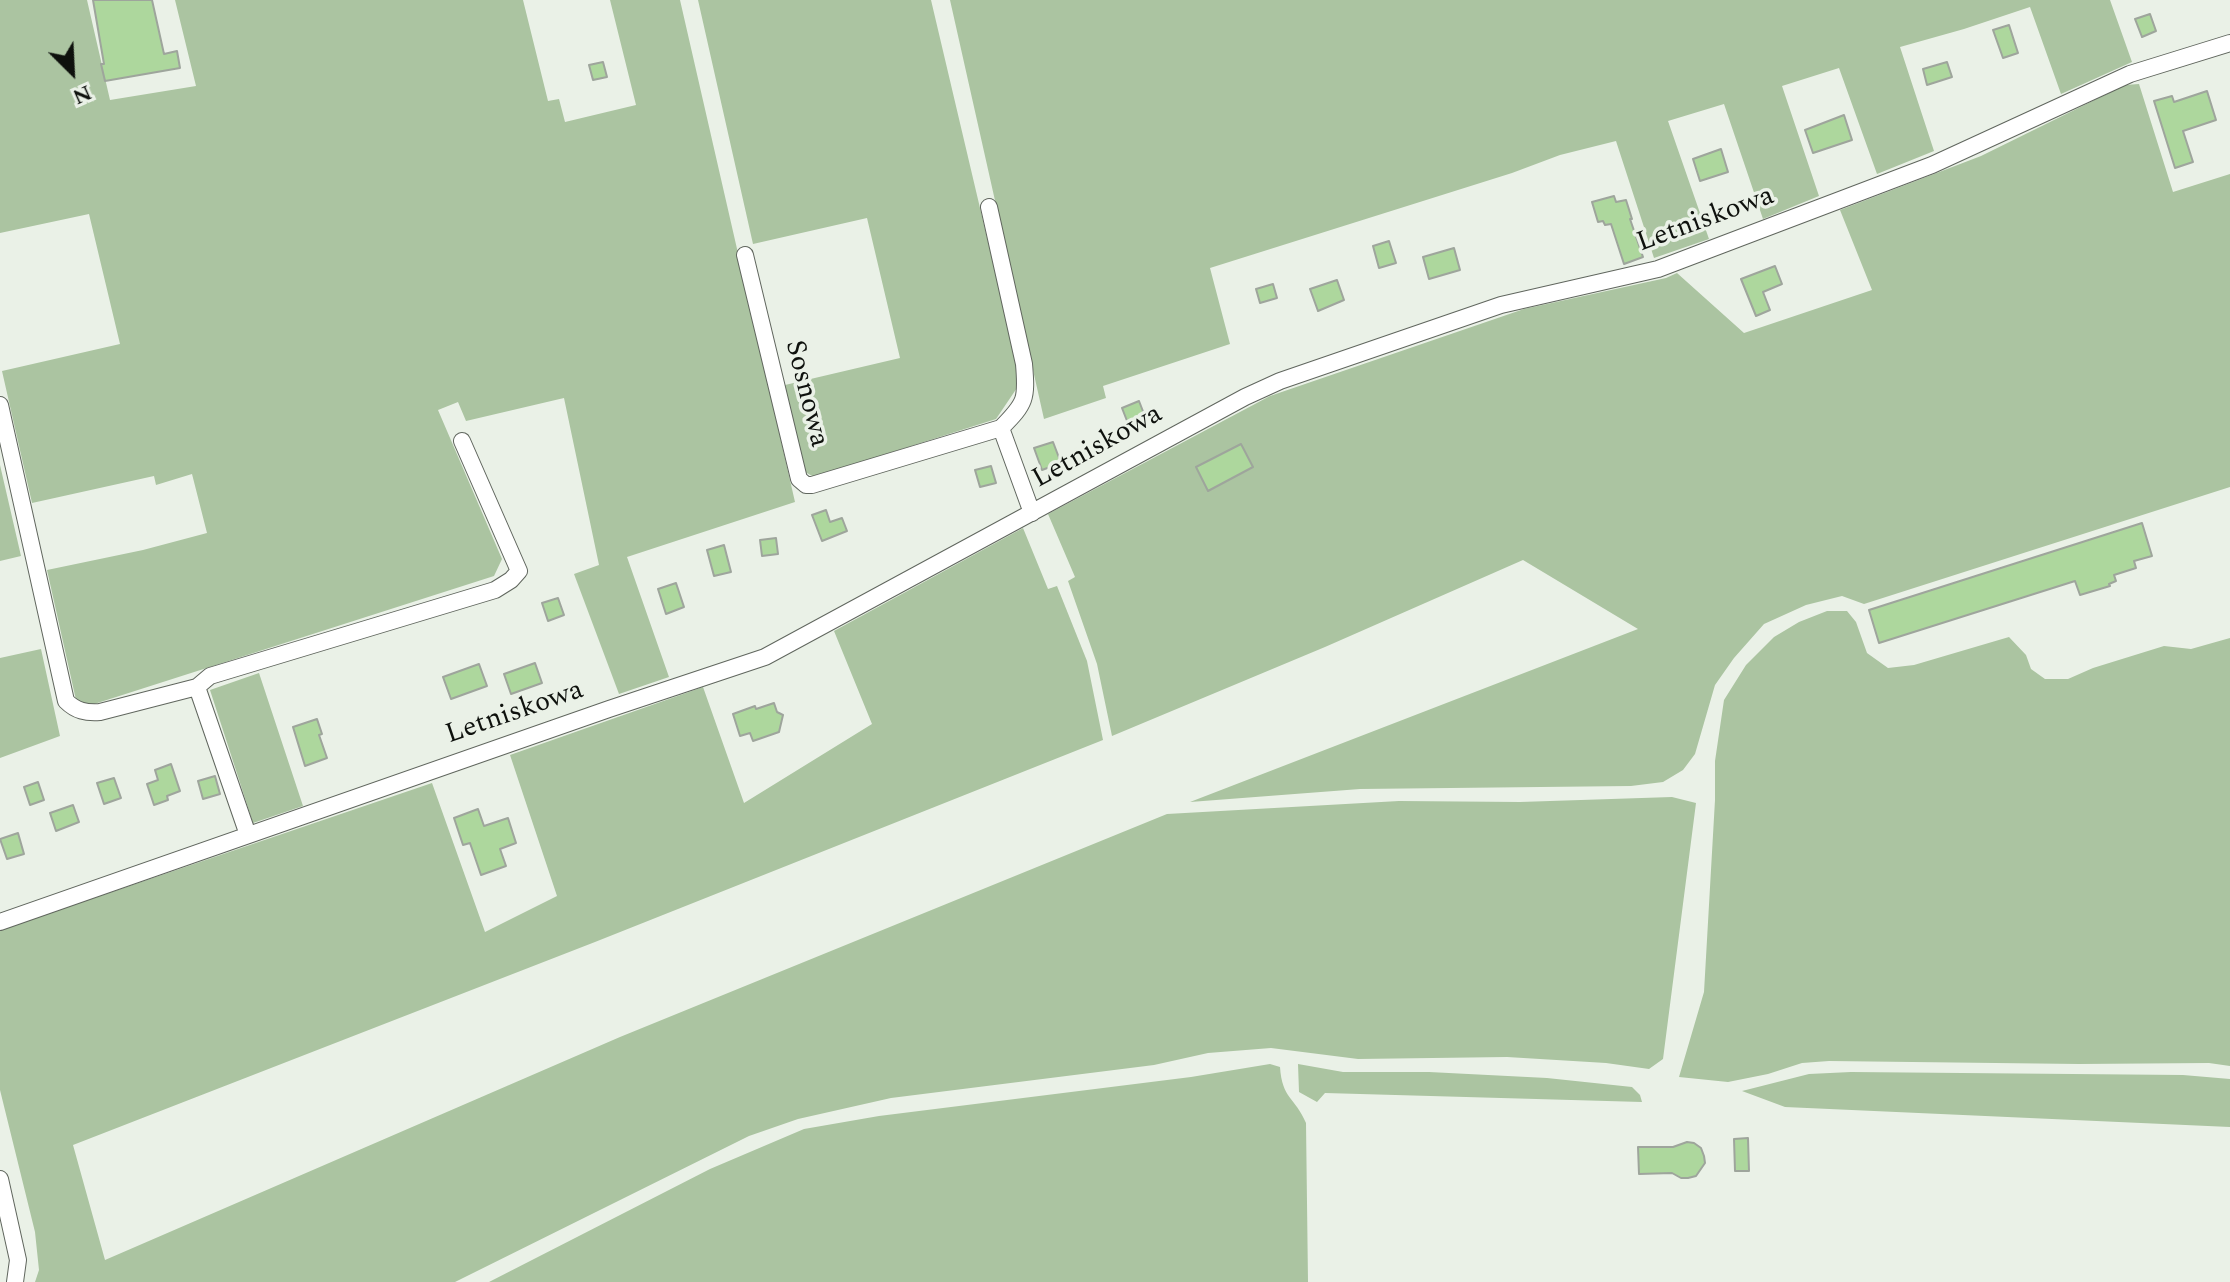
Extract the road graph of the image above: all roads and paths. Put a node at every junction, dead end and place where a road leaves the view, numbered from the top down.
1 (2230, 43) edge
2 (989, 207) dead end
3 (745, 255) dead end
4 (0, 405) edge
5 (1001, 428) junction
6 (462, 441) dead end
7 (1032, 513) junction
8 (197, 687) junction
9 (248, 835) junction
10 (0, 922) edge
11 (0, 1179) edge
12 (15, 1282) edge

1 - 7 street, Letniskowa
2 - 5 street
3 - 5 street, Sosnowa
4 - 8 street
5 - 7 street
6 - 8 street
7 - 9 street, Letniskowa
8 - 9 street
9 - 10 street, Letniskowa
11 - 12 street

